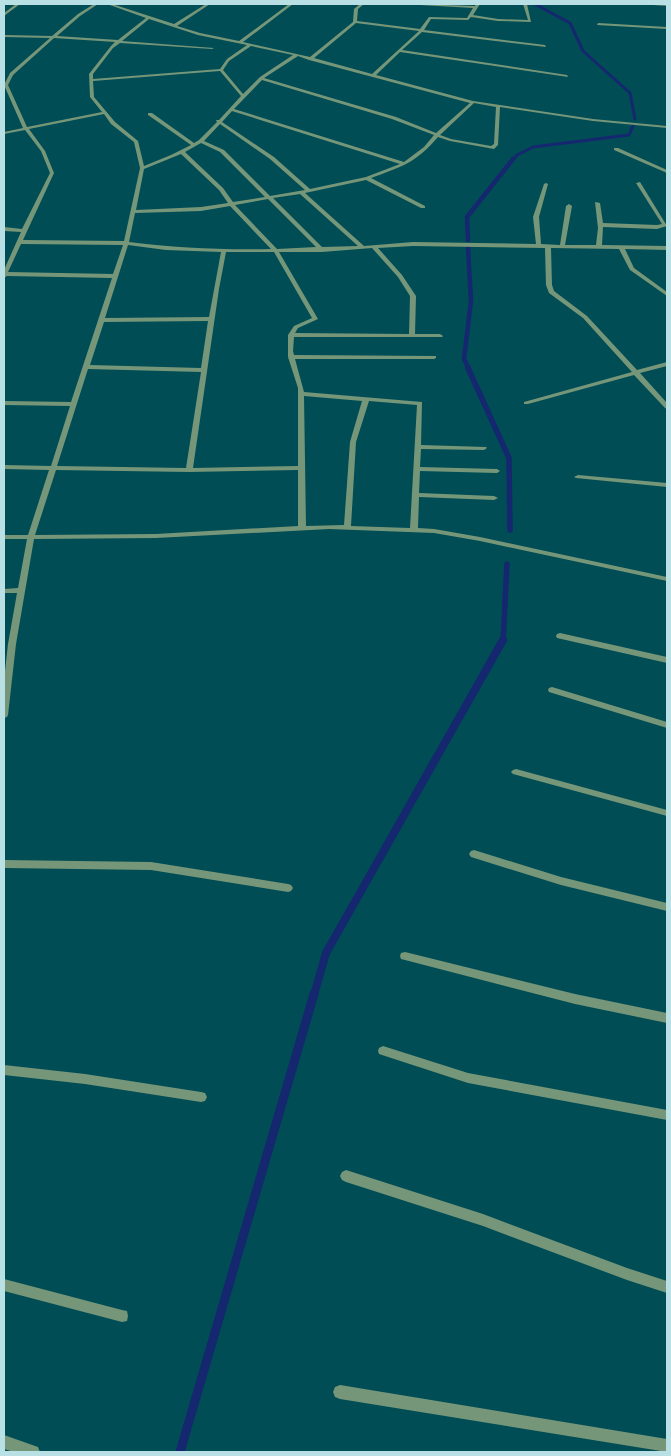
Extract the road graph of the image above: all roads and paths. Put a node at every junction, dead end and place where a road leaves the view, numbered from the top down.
1 (18, 4) edge
2 (96, 4) edge
3 (109, 4) edge
4 (131, 4) edge
5 (208, 4) edge
6 (291, 4) edge
7 (362, 4) edge
8 (420, 4) edge
9 (525, 4) edge
10 (652, 4) edge
11 (477, 5) edge
12 (667, 5) edge
13 (122, 8) junction
14 (4, 15) edge
15 (471, 16) junction
16 (149, 18) junction
17 (355, 22) junction
18 (598, 24) dead end
19 (174, 26) junction
20 (667, 28) edge
21 (421, 31) junction
22 (4, 36) edge
23 (55, 37) junction
24 (118, 42) junction
25 (239, 43) junction
26 (250, 45) junction
27 (545, 46) dead end
28 (212, 48) dead end
29 (400, 51) junction
30 (297, 55) junction
31 (310, 59) junction
32 (221, 70) junction
33 (373, 75) junction
34 (567, 76) dead end
35 (260, 78) junction
36 (92, 80) junction
37 (243, 96) junction
38 (473, 102) junction
39 (498, 106) junction
40 (230, 109) junction
41 (104, 113) junction
42 (150, 114) dead end
43 (218, 121) junction
44 (667, 127) edge
45 (26, 129) junction
46 (4, 133) edge
47 (437, 135) junction
48 (201, 141) junction
49 (194, 145) junction
50 (616, 149) dead end
51 (181, 151) junction
52 (406, 164) junction
53 (142, 168) junction
54 (667, 172) edge
55 (367, 178) junction
56 (638, 183) dead end
57 (546, 184) dead end
58 (310, 190) junction
59 (302, 192) junction
60 (270, 197) junction
61 (232, 203) junction
62 (597, 203) dead end
63 (569, 206) dead end
64 (423, 207) dead end
65 (133, 212) junction
66 (601, 225) junction
67 (4, 228) edge
68 (25, 232) junction
69 (20, 242) junction
70 (126, 243) junction
71 (374, 247) junction
72 (539, 247) junction
73 (548, 247) junction
74 (562, 247) junction
75 (598, 247) junction
76 (621, 247) junction
77 (363, 248) junction
78 (667, 248) edge
79 (224, 250) junction
80 (322, 250) junction
81 (276, 251) junction
82 (4, 275) edge
83 (115, 276) junction
84 (667, 294) edge
85 (101, 320) junction
86 (211, 320) junction
87 (291, 335) junction
88 (412, 336) junction
89 (440, 336) dead end
90 (291, 357) junction
91 (434, 357) dead end
92 (667, 364) edge
93 (85, 367) junction
94 (203, 370) junction
95 (637, 372) junction
96 (301, 394) junction
97 (366, 399) junction
98 (4, 403) edge
99 (526, 403) dead end
100 (73, 404) junction
101 (667, 407) edge
102 (418, 447) junction
103 (484, 448) dead end
104 (4, 467) edge
105 (302, 468) junction
106 (53, 469) junction
107 (418, 469) junction
108 (189, 470) junction
109 (497, 471) dead end
110 (578, 477) dead end
111 (667, 485) edge
112 (416, 495) junction
113 (494, 498) dead end
114 (347, 528) junction
115 (302, 529) junction
116 (414, 530) junction
117 (4, 537) edge
118 (31, 537) junction
119 (667, 578) edge
120 (22, 590) junction
121 (4, 591) edge
122 (560, 636) dead end
123 (667, 660) edge
124 (552, 690) dead end
125 (4, 715) edge
126 (667, 725) edge
127 (516, 772) dead end
128 (667, 813) edge
129 (474, 854) dead end
130 (4, 864) edge
131 (288, 888) dead end
132 (667, 907) edge
133 (405, 956) dead end
134 (667, 1018) edge
135 (383, 1051) dead end
136 (4, 1070) edge
137 (201, 1097) dead end
138 (667, 1115) edge
139 (346, 1176) dead end
140 (4, 1285) edge
141 (667, 1287) edge
142 (122, 1316) dead end
143 (340, 1392) dead end
144 (4, 1442) edge
145 (667, 1446) edge
146 (33, 1452) edge

1 - 14 street
2 - 23 street
3 - 13 street
4 - 13 street
5 - 19 street
6 - 25 street
7 - 17 street
8 - 11 street
9 - 15 street
10 - 12 street
11 - 15 street
13 - 16 street
15 - 21 street
16 - 19 street
16 - 24 street
17 - 21 street
17 - 31 street
18 - 20 street
19 - 25 street
21 - 27 street
21 - 29 street
22 - 23 street
23 - 24 street
23 - 45 street
24 - 28 street
24 - 36 street
25 - 26 street
26 - 30 street
26 - 32 street
29 - 33 street
29 - 34 street
30 - 31 street
30 - 35 street
31 - 33 street
32 - 36 street
32 - 37 street
33 - 38 street
35 - 37 street
35 - 47 street
36 - 41 street
37 - 40 street
38 - 39 street
38 - 47 street
39 - 44 street
39 - 47 street
40 - 43 street
40 - 52 street
41 - 45 street
41 - 53 street
42 - 49 street
43 - 48 street
43 - 58 street
45 - 46 street
45 - 68 street
47 - 52 street
48 - 49 street
48 - 60 street
49 - 51 street
50 - 54 street
51 - 53 street
51 - 61 street
52 - 55 street
53 - 65 street
55 - 58 street
55 - 64 street
56 - 66 street
57 - 72 street
58 - 59 street
59 - 60 street
59 - 77 street
60 - 61 street
60 - 80 street
61 - 65 street
61 - 81 street
62 - 66 street
63 - 74 street
65 - 70 street
66 - 75 street
67 - 68 street
68 - 69 street
69 - 70 street
69 - 82 street
70 - 79 street
70 - 83 street
71 - 72 street
71 - 77 street
71 - 88 street
72 - 73 street
73 - 74 street
73 - 95 street
74 - 75 street
75 - 76 street
76 - 78 street
76 - 84 street
77 - 80 street
79 - 81 street
79 - 86 street
80 - 81 street
81 - 87 street
82 - 83 street
83 - 85 street
85 - 86 street
85 - 93 street
86 - 94 street
87 - 88 street
87 - 90 street
88 - 89 street
90 - 91 street
90 - 96 street
92 - 95 street
93 - 94 street
93 - 100 street
94 - 108 street
95 - 99 street
95 - 101 street
96 - 97 street
96 - 105 street
97 - 102 street
97 - 114 street
98 - 100 street
100 - 106 street
102 - 103 street
102 - 107 street
104 - 106 street
105 - 108 street
105 - 115 street
106 - 108 street
106 - 118 street
107 - 109 street
107 - 112 street
110 - 111 street
112 - 113 street
112 - 116 street
114 - 115 street
114 - 116 street
115 - 118 street
116 - 119 street
117 - 118 street
118 - 120 street
120 - 121 street
120 - 125 street
122 - 123 street
124 - 126 street
127 - 128 street
129 - 132 street
130 - 131 street
133 - 134 street
135 - 138 street
136 - 137 street
139 - 141 street
140 - 142 street
143 - 145 street
144 - 146 street

